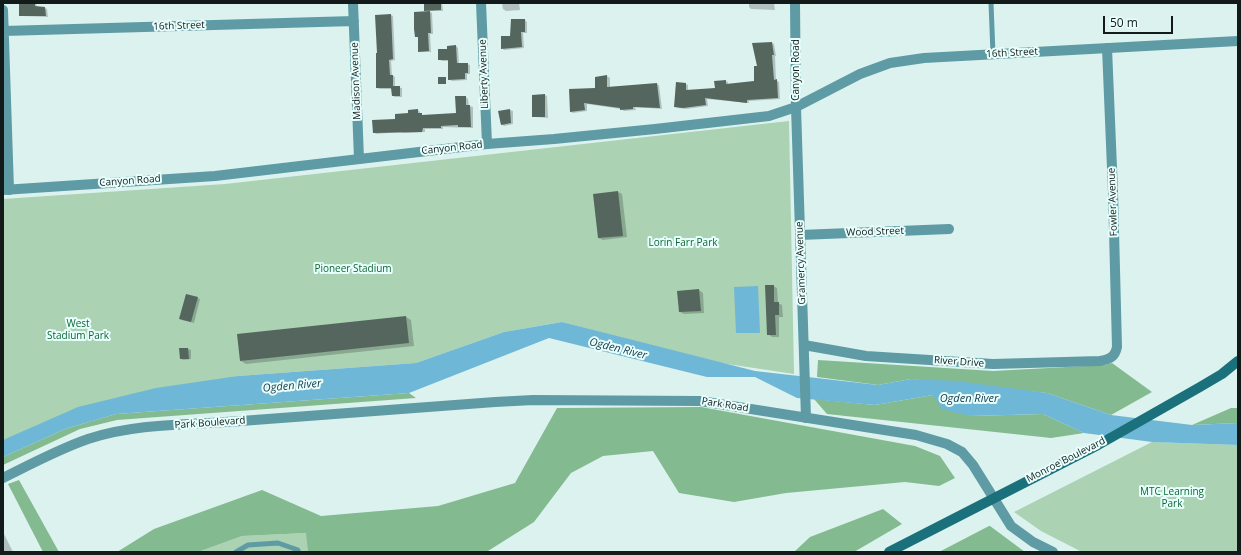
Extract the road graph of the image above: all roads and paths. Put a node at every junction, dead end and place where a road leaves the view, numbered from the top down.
1 (353, 3) edge
2 (481, 3) edge
3 (796, 3) edge
4 (991, 3) edge
5 (3, 10) edge
6 (354, 20) junction
7 (4, 31) edge
8 (1238, 41) edge
9 (1107, 48) junction
10 (4, 51) edge
11 (993, 54) junction
12 (796, 107) junction
13 (487, 144) junction
14 (359, 159) junction
15 (6, 190) edge
16 (949, 229) dead end
17 (800, 235) junction
18 (804, 345) junction
19 (1114, 356) joint
20 (1238, 361) edge
21 (426, 407) joint
22 (806, 418) junction
23 (3, 478) edge
24 (993, 498) junction
25 (298, 551) edge
26 (237, 552) edge
27 (889, 552) edge
28 (1053, 552) edge

1 - 6 street, Madison Avenue
2 - 13 street, Liberty Avenue
3 - 12 street, Canyon Road
4 - 11 lane
5 - 7 street
6 - 7 street, 16th Street
6 - 14 street, Madison Avenue
7 - 10 street
8 - 9 street, 16th Street
9 - 11 street, 16th Street
9 - 19 street, Fowler Avenue
10 - 15 street
11 - 12 street, 16th Street
12 - 13 street, Canyon Road
12 - 17 street, Gramercy Avenue
13 - 14 street, Canyon Road
14 - 15 street, Canyon Road
16 - 17 street, Wood Street
17 - 18 street, Gramercy Avenue
18 - 19 street, River Drive
18 - 22 street, Gramercy Avenue
20 - 24 main road, Monroe Boulevard
21 - 22 street, Park Road
21 - 23 street, Park Boulevard
22 - 24 street, Park Road
24 - 27 main road, Monroe Boulevard
24 - 28 street, Park Road
25 - 26 lane

